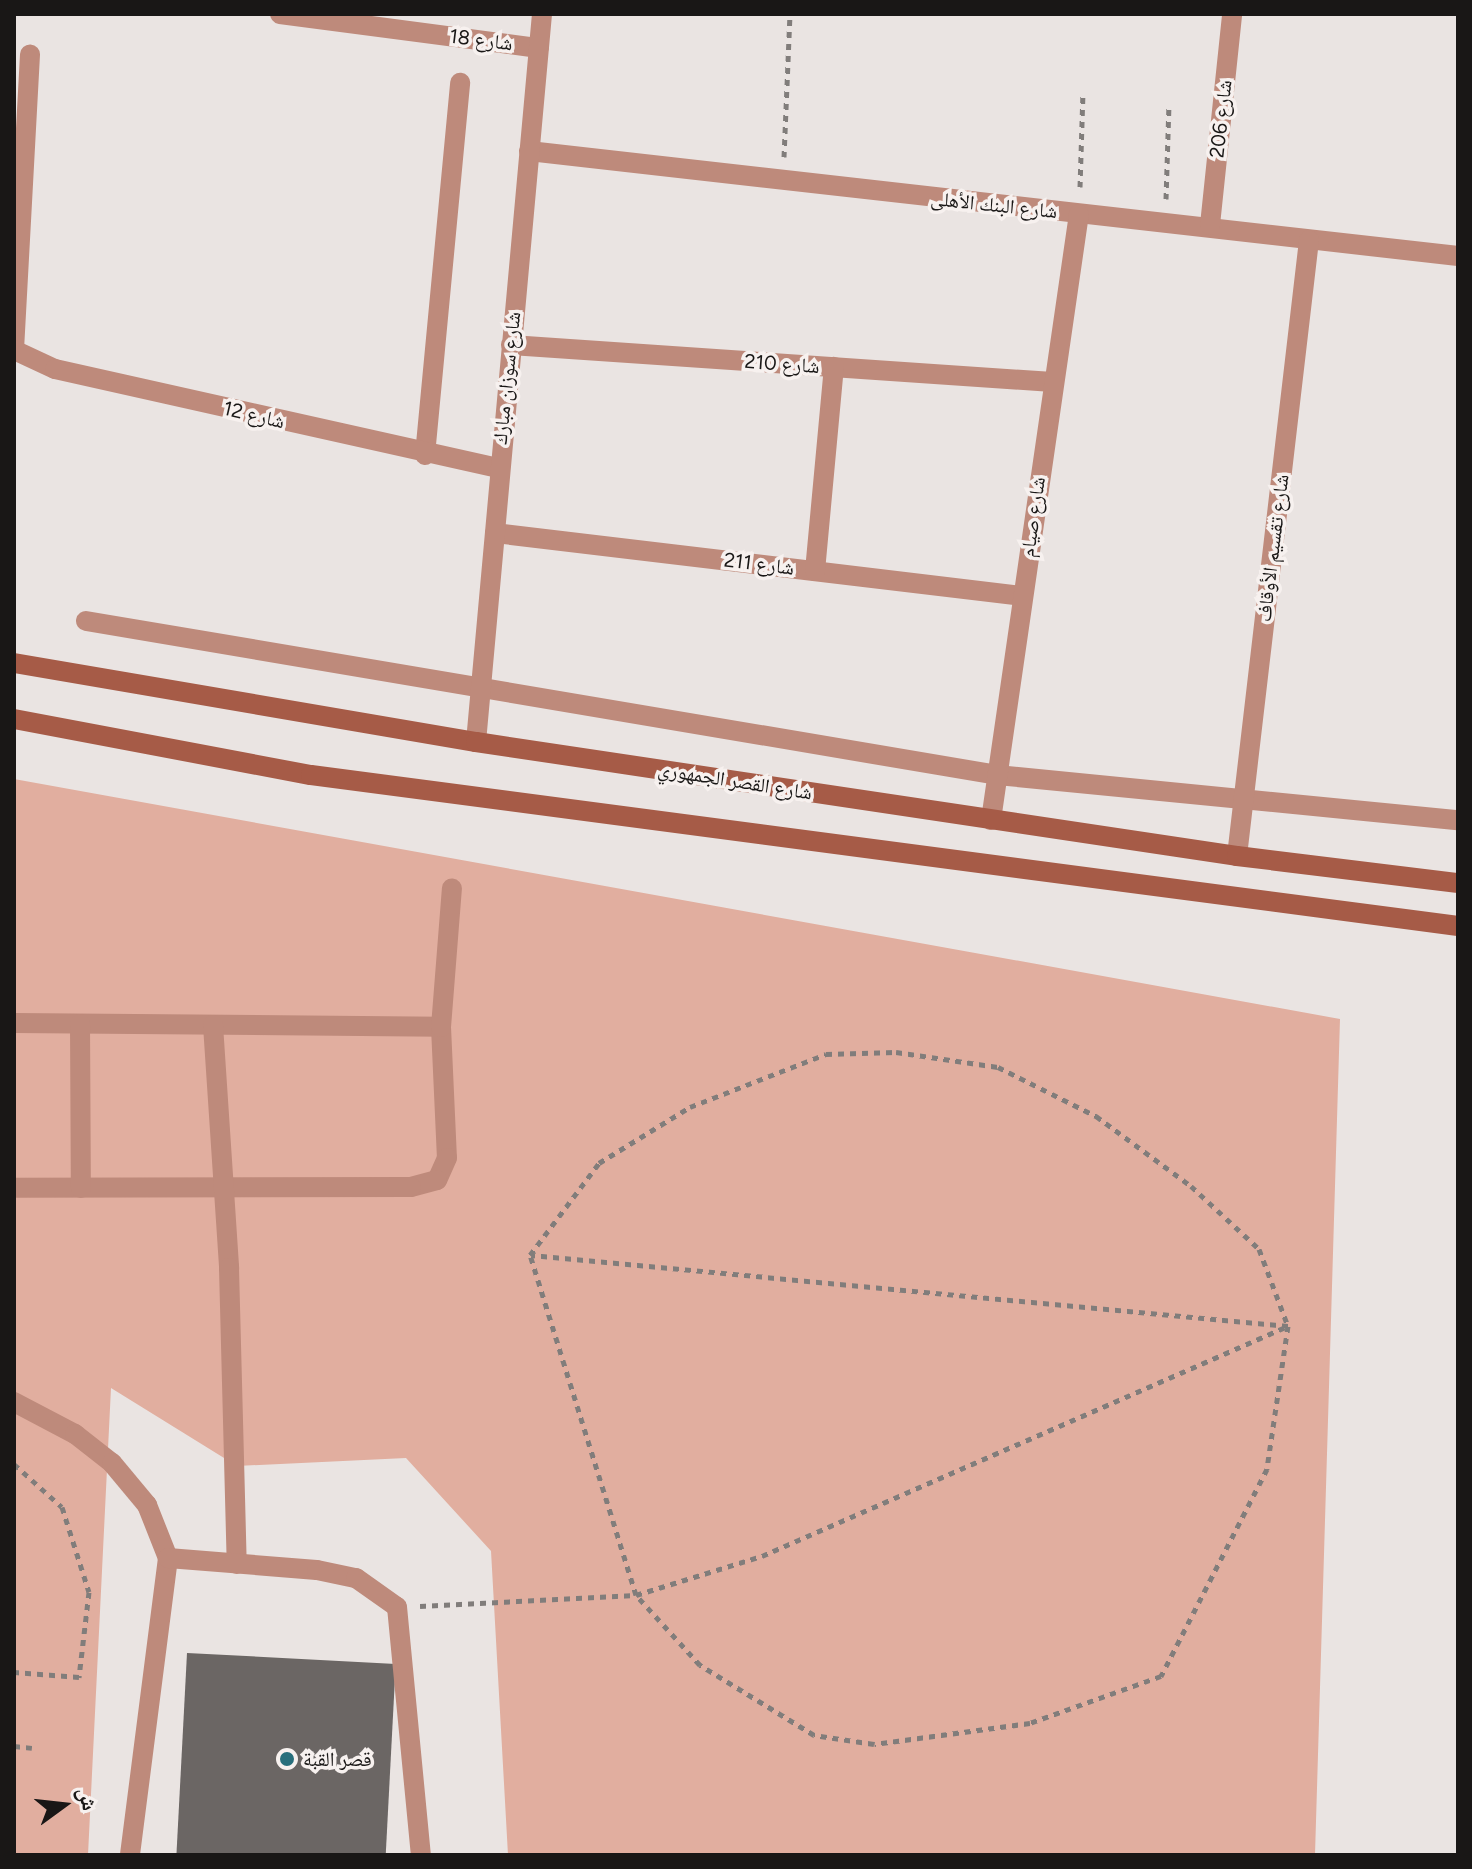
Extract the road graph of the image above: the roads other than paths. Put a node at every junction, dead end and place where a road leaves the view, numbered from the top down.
1 (280, 14) edge
2 (542, 14) edge
3 (1232, 14) edge
4 (364, 20) edge
5 (539, 48) junction
6 (30, 54) dead end
7 (460, 83) dead end
8 (529, 151) junction
9 (1079, 214) junction
10 (1210, 225) junction
11 (1309, 240) junction
12 (1458, 256) edge
13 (511, 345) junction
14 (14, 350) edge
15 (834, 367) junction
16 (1053, 382) junction
17 (425, 455) junction
18 (498, 468) junction
19 (495, 533) junction
20 (815, 571) junction
21 (1022, 596) junction
22 (86, 621) dead end
23 (14, 663) edge
24 (481, 689) junction
25 (14, 719) edge
26 (476, 742) junction
27 (997, 775) junction
28 (1243, 799) junction
29 (991, 820) junction
30 (1458, 820) edge
31 (1237, 856) junction
32 (1458, 883) edge
33 (452, 888) dead end
34 (1458, 926) edge
35 (14, 1023) edge
36 (80, 1024) junction
37 (213, 1025) junction
38 (441, 1027) junction
39 (14, 1188) edge
40 (81, 1188) junction
41 (224, 1188) junction
42 (14, 1402) edge
43 (168, 1558) junction
44 (237, 1564) junction
45 (130, 1855) edge
46 (421, 1855) edge

1 - 4 street, شارع 18
2 - 5 street, شارع سوزان مبارك
3 - 10 street, شارع 206
4 - 5 street, شارع 18
5 - 8 street, شارع سوزان مبارك
6 - 14 street
7 - 17 street
8 - 9 street, شارع البنك الأهلى
8 - 13 street, شارع سوزان مبارك
9 - 10 street, شارع البنك الأهلى
9 - 16 street, شارع صيام
10 - 11 street, شارع البنك الأهلى
11 - 12 street, شارع البنك الأهلى
11 - 28 street, شارع تقسيم الأوقاف
13 - 15 street, شارع 210
13 - 18 street, شارع سوزان مبارك
14 - 17 street, شارع 12
15 - 16 street, شارع 210
15 - 20 street
16 - 21 street, شارع صيام
17 - 18 street, شارع 12
18 - 19 street, شارع سوزان مبارك
19 - 20 street, شارع 211
19 - 24 street, شارع سوزان مبارك
20 - 21 street, شارع 211
21 - 27 street, شارع صيام
22 - 24 street
23 - 26 main road, شارع القصر الجمهوري
24 - 26 street, شارع سوزان مبارك
24 - 27 street
25 - 34 main road
26 - 29 main road, شارع القصر الجمهوري
27 - 28 street
27 - 29 street, شارع صيام
28 - 30 street
28 - 31 street, شارع تقسيم الأوقاف
29 - 31 main road, شارع القصر الجمهوري
31 - 32 main road, شارع القصر الجمهوري
33 - 38 street
35 - 36 street
36 - 37 street
36 - 40 street
37 - 38 street
37 - 41 street
38 - 41 street
39 - 40 street
40 - 41 street
41 - 44 street
42 - 43 street
43 - 44 street
43 - 45 street
44 - 46 street

